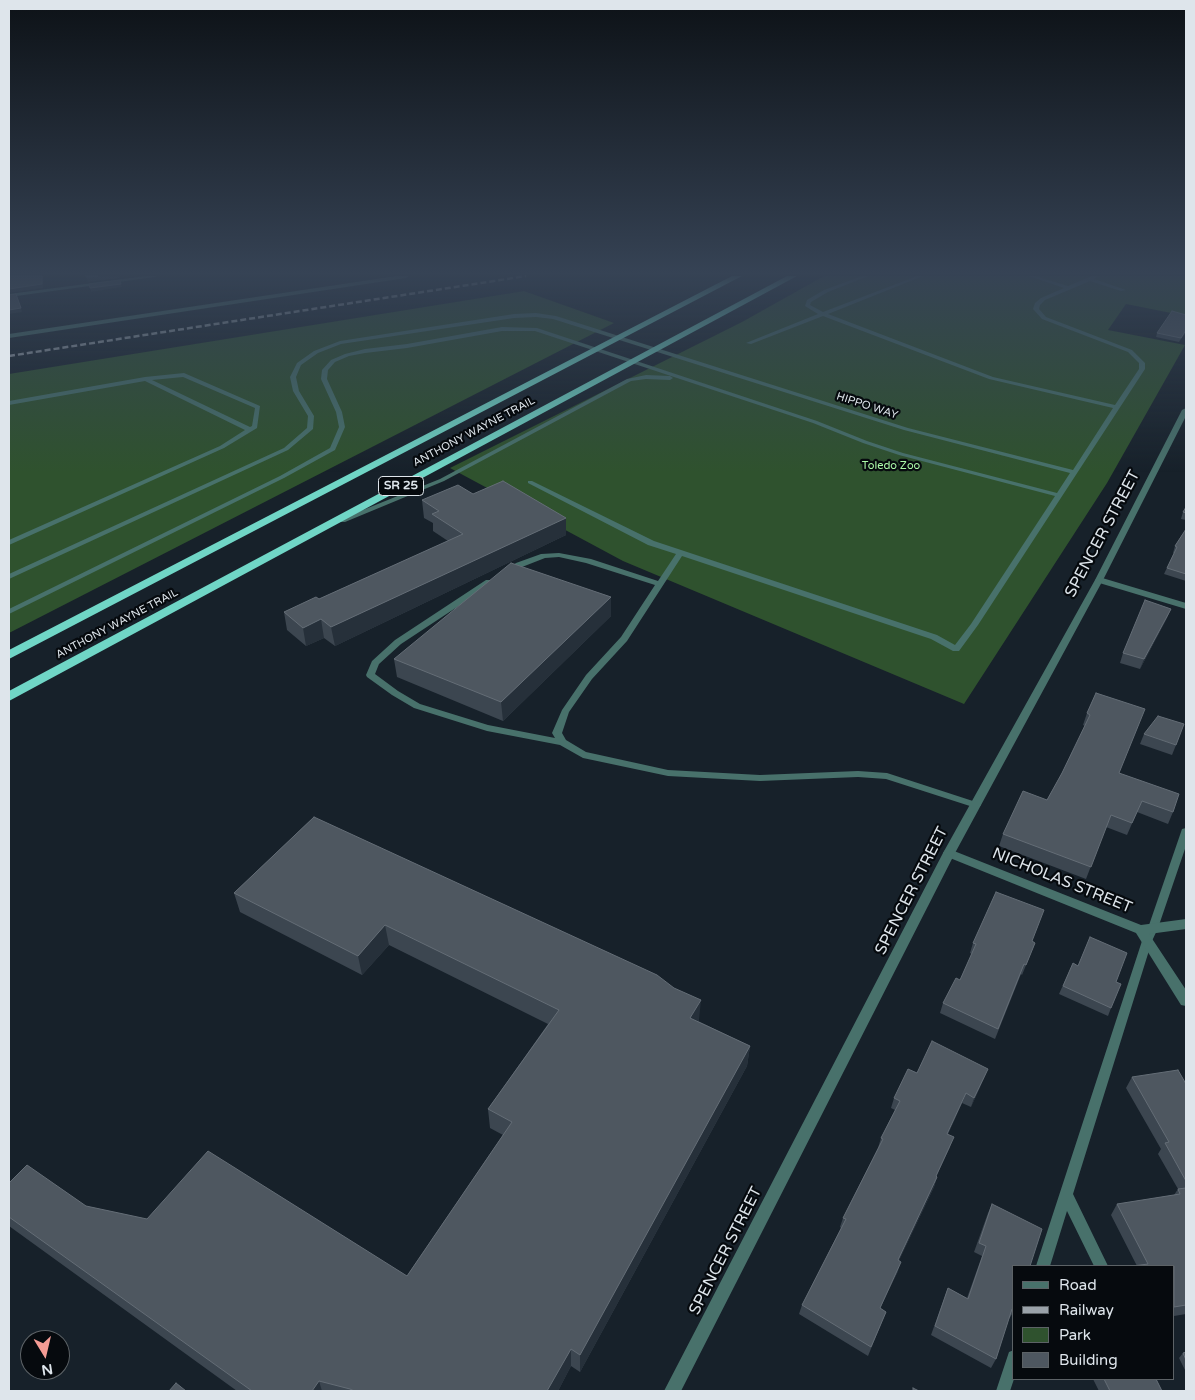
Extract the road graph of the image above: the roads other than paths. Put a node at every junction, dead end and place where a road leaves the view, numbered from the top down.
1 (351, 341) edge
2 (428, 341) edge
3 (572, 341) edge
4 (611, 341) edge
5 (634, 341) edge
6 (669, 341) edge
7 (753, 341) edge
8 (891, 341) edge
9 (1106, 341) edge
10 (749, 343) dead end
11 (656, 348) junction
12 (595, 350) junction
13 (632, 362) junction
14 (145, 380) junction
15 (689, 381) junction
16 (9, 403) edge
17 (1117, 407) junction
18 (1186, 410) edge
19 (250, 430) junction
20 (1074, 472) junction
21 (530, 482) dead end
22 (1059, 495) junction
23 (325, 527) junction
24 (9, 543) edge
25 (680, 553) junction
26 (9, 577) edge
27 (1099, 580) junction
28 (661, 584) junction
29 (1186, 606) edge
30 (9, 612) edge
31 (9, 655) edge
32 (9, 697) edge
33 (563, 742) junction
34 (976, 805) junction
35 (1186, 832) edge
36 (949, 854) junction
37 (1186, 924) edge
38 (1153, 928) junction
39 (1143, 935) junction
40 (1186, 1001) edge
41 (1066, 1194) junction
42 (1043, 1265) edge
43 (1101, 1265) edge
44 (1012, 1364) edge
45 (676, 1390) edge
46 (1003, 1391) edge

1 - 26 lane, HIPPO WAY
2 - 30 lane
3 - 12 lane
4 - 12 highway, ANTHONY WAYNE TRAIL / SR 25
5 - 11 lane, HIPPO WAY
6 - 11 highway, ANTHONY WAYNE TRAIL / SR 25
7 - 10 lane
8 - 17 lane
9 - 17 lane
11 - 13 highway, ANTHONY WAYNE TRAIL / SR 25
11 - 20 lane, HIPPO WAY
12 - 13 lane
12 - 31 highway, ANTHONY WAYNE TRAIL / SR 25
13 - 15 lane
13 - 23 highway, ANTHONY WAYNE TRAIL / SR 25
14 - 16 lane
14 - 19 lane
14 - 19 lane
15 - 22 lane
15 - 23 lane
17 - 20 lane
18 - 27 street, SPENCER STREET
19 - 24 lane
20 - 22 lane
21 - 25 lane
22 - 25 lane
23 - 32 highway, ANTHONY WAYNE TRAIL / SR 25
25 - 28 lane
27 - 29 street
27 - 34 street, SPENCER STREET
28 - 33 lane
28 - 33 lane
33 - 34 lane
34 - 36 street, SPENCER STREET
35 - 38 lane
36 - 39 street, NICHOLAS STREET
36 - 45 street, SPENCER STREET
37 - 38 street
38 - 39 street
39 - 40 street
39 - 41 lane
41 - 42 lane
41 - 43 lane
44 - 46 lane

